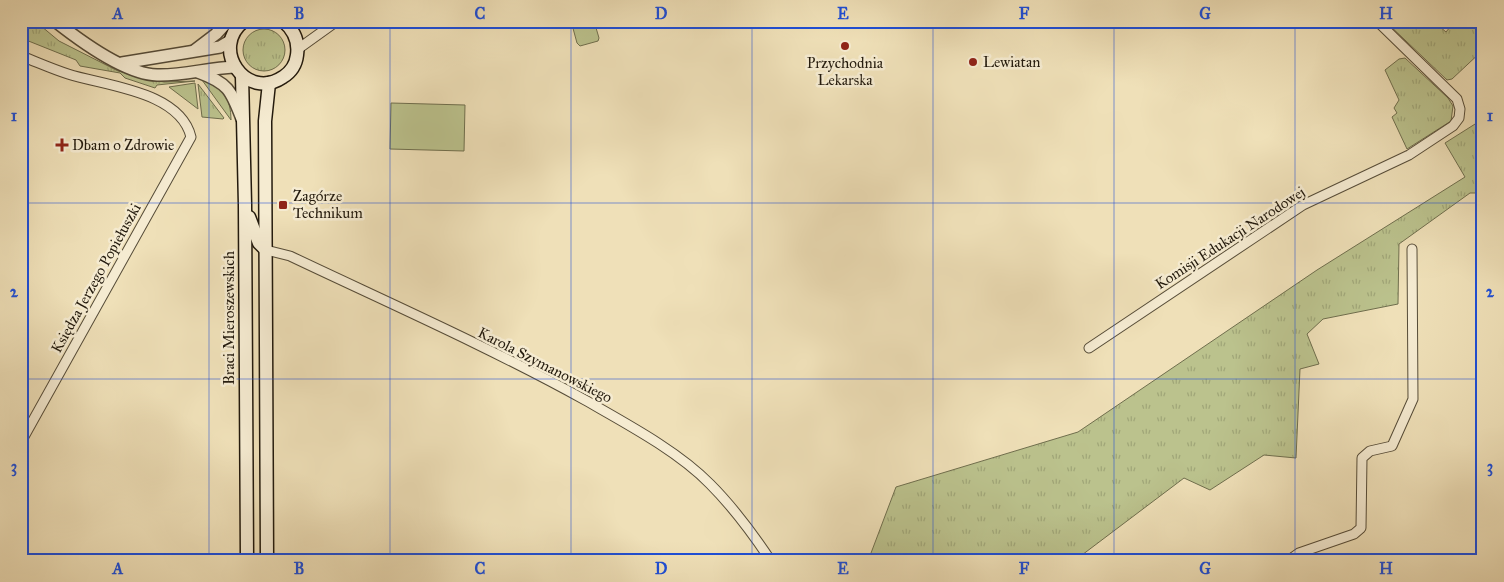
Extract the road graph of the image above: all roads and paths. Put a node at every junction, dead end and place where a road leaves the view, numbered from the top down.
1 (55, 21) edge
2 (228, 21) edge
3 (244, 21) edge
4 (337, 21) edge
5 (1377, 21) edge
6 (291, 23) edge
7 (230, 41) junction
8 (298, 49) junction
9 (193, 51) junction
10 (21, 56) edge
11 (122, 64) junction
12 (197, 71) junction
13 (238, 71) junction
14 (269, 83) junction
15 (243, 125) junction
16 (245, 206) junction
17 (266, 250) junction
18 (1412, 250) dead end
19 (245, 293) junction
20 (1089, 348) dead end
21 (21, 442) edge
22 (638, 559) dead end
23 (248, 561) edge
24 (267, 561) edge
25 (318, 561) edge
26 (771, 561) edge
27 (1292, 561) edge

1 - 11 street
2 - 9 street
3 - 7 main road
4 - 8 street
5 - 20 street, Komisji Edukacji Narodowej
6 - 8 main road
7 - 9 street
7 - 13 main road, Braci Mieroszewskich
8 - 14 main road
9 - 11 street
10 - 21 street, Księdza Jerzego Popiełuszki
11 - 12 street
12 - 13 street
12 - 15 street
13 - 14 main road
13 - 15 main road, Braci Mieroszewskich
14 - 17 main road
15 - 16 main road, Braci Mieroszewskich
16 - 17 main road
16 - 19 main road, Braci Mieroszewskich
17 - 19 main road
17 - 24 main road
17 - 26 street, Karola Szymanowskiego
18 - 27 street
19 - 23 main road, Braci Mieroszewskich
22 - 25 street

